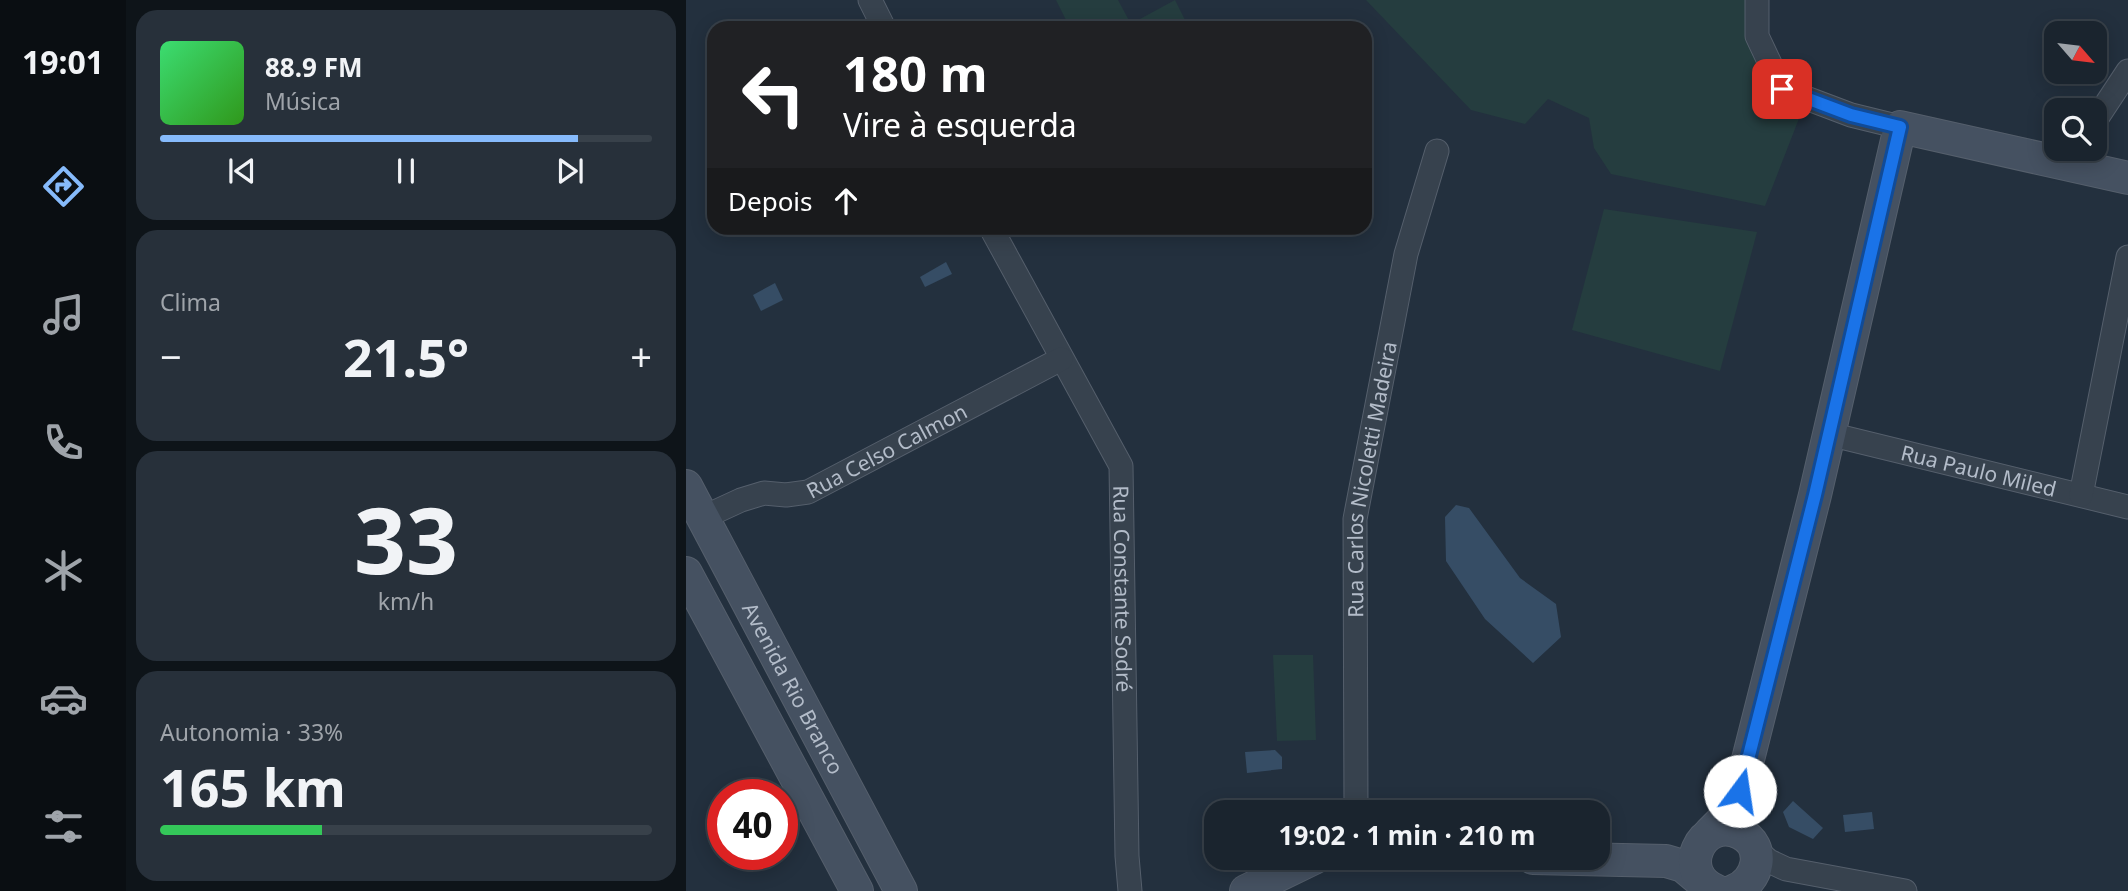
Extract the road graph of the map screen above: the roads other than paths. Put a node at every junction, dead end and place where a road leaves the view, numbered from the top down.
1 (870, 0) edge
2 (1757, 0) edge
3 (880, 21) edge
4 (2128, 71) edge
5 (2107, 103) edge
6 (1900, 127) junction
7 (1437, 151) dead end
8 (2044, 151) edge
9 (2084, 161) edge
10 (2128, 178) edge
11 (995, 235) edge
12 (2128, 257) edge
13 (1061, 359) junction
14 (1829, 434) junction
15 (686, 486) edge
16 (2081, 495) junction
17 (2128, 507) edge
18 (702, 518) junction
19 (689, 584) edge
20 (1740, 791) junction
21 (1356, 800) edge
22 (1706, 837) junction
23 (1753, 846) junction
24 (1127, 856) junction
25 (1610, 860) edge
26 (1666, 862) junction
27 (1786, 869) junction
28 (1289, 870) edge
29 (1709, 886) edge
30 (1741, 886) edge
31 (857, 891) edge
32 (901, 891) edge
33 (1112, 891) edge
34 (1130, 891) edge
35 (1246, 891) edge
36 (1905, 891) edge

1 - 3 street
2 - 6 street
4 - 5 street
6 - 8 street
6 - 14 street
7 - 21 street, Rua Carlos Nicoletti Madeira
9 - 10 street
11 - 13 street, Rua Constante Sodré
12 - 16 street
13 - 18 street, Rua Celso Calmon
13 - 24 street, Rua Constante Sodré
14 - 16 street, Rua Paulo Miled
14 - 20 street
15 - 18 street, Avenida Rio Branco
16 - 17 street, Rua Paulo Miled
18 - 32 street, Avenida Rio Branco
19 - 31 street, Avenida Rio Branco
20 - 22 street
20 - 23 street
22 - 23 street
22 - 26 street
22 - 29 street
23 - 27 street
23 - 30 street
24 - 33 street, Rua Constante Sodré
24 - 34 street, Rua Constante Sodré
25 - 26 street
26 - 29 street
27 - 30 street
27 - 36 street
28 - 35 street

